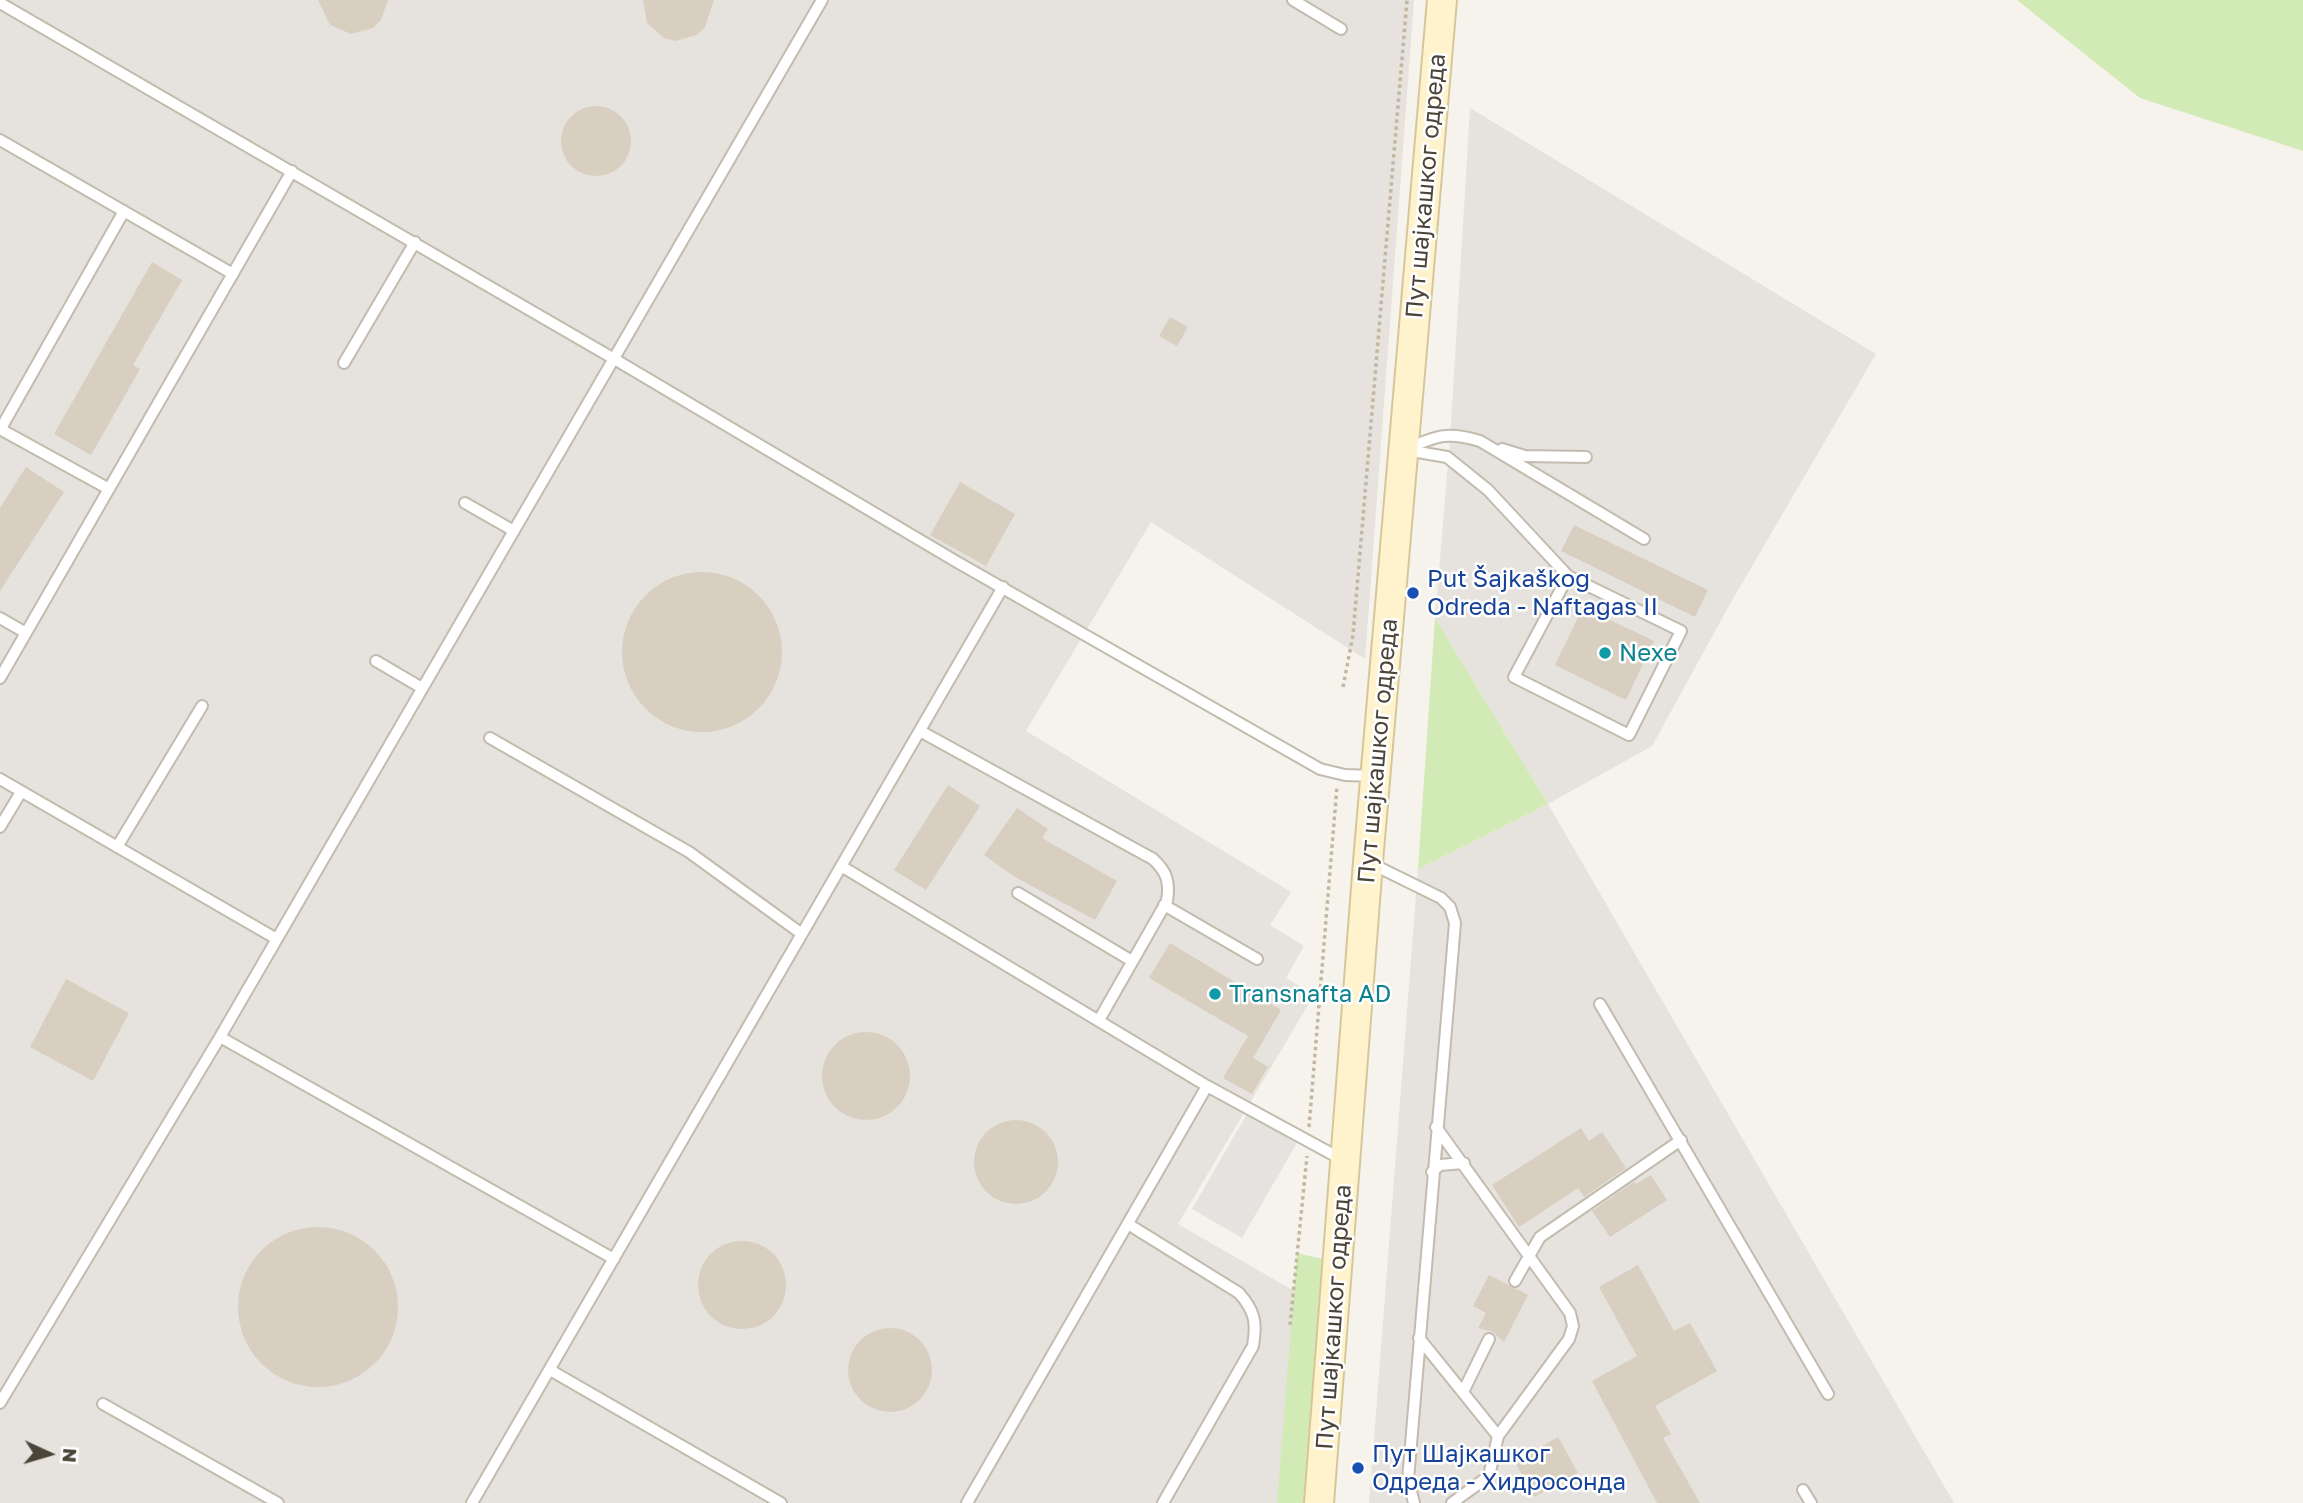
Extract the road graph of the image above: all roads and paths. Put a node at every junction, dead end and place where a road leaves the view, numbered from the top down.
1 (821, 0) edge
2 (1293, 0) edge
3 (1407, 0) edge
4 (1442, 0) edge
5 (0, 1) edge
6 (1341, 29) dead end
7 (0, 140) edge
8 (292, 171) junction
9 (124, 211) junction
10 (415, 242) junction
11 (233, 274) junction
12 (615, 360) junction
13 (344, 363) dead end
14 (0, 430) edge
15 (1480, 441) junction
16 (1403, 450) junction
17 (1586, 457) dead end
18 (109, 489) junction
19 (465, 503) dead end
20 (514, 531) junction
21 (1644, 539) dead end
22 (1568, 576) junction
23 (1003, 587) junction
24 (0, 618) edge
25 (26, 633) junction
26 (376, 661) dead end
27 (0, 678) edge
28 (1343, 687) dead end
29 (422, 688) junction
30 (202, 706) dead end
31 (920, 731) junction
32 (490, 738) dead end
33 (1338, 773) junction
34 (1375, 775) junction
35 (0, 779) edge
36 (21, 792) junction
37 (0, 827) edge
38 (117, 847) junction
39 (1368, 862) junction
40 (841, 866) junction
41 (1018, 893) dead end
42 (1164, 905) junction
43 (802, 934) junction
44 (275, 938) junction
45 (1257, 959) dead end
46 (1132, 961) junction
47 (1600, 1004) dead end
48 (1099, 1020) junction
49 (220, 1037) junction
50 (1207, 1086) junction
51 (1436, 1127) junction
52 (1681, 1140) junction
53 (1308, 1142) junction
54 (1346, 1162) junction
55 (1464, 1163) junction
56 (1432, 1172) junction
57 (1128, 1224) junction
58 (1529, 1253) junction
59 (614, 1259) junction
60 (1515, 1281) dead end
61 (1290, 1325) dead end
62 (1419, 1338) junction
63 (1489, 1339) dead end
64 (550, 1370) junction
65 (1463, 1392) junction
66 (1828, 1394) dead end
67 (1, 1397) edge
68 (103, 1404) dead end
69 (1498, 1436) junction
70 (1803, 1490) dead end
71 (278, 1503) edge
72 (472, 1503) edge
73 (780, 1503) edge
74 (967, 1503) edge
75 (1163, 1503) edge
76 (1319, 1503) edge
77 (1414, 1503) edge
78 (1452, 1503) edge
79 (1811, 1503) edge

1 - 12 lane
2 - 6 lane
3 - 28 path
4 - 16 street, Пут шајкашког одреда
5 - 8 lane
7 - 9 lane
8 - 10 lane
8 - 11 lane
9 - 11 lane
9 - 14 lane
10 - 12 lane
10 - 13 lane
11 - 18 lane
12 - 20 lane
12 - 23 lane
14 - 18 lane
15 - 16 lane
15 - 17 lane
15 - 21 lane
16 - 22 lane
16 - 34 street, Пут шајкашког одреда
18 - 25 lane
19 - 20 lane
20 - 29 lane
22 - 22 lane
23 - 31 lane
23 - 33 lane
24 - 25 lane
25 - 27 lane
26 - 29 lane
29 - 44 lane
30 - 38 lane
31 - 40 lane
31 - 42 lane
32 - 43 lane
33 - 34 lane
33 - 53 path
34 - 39 street, Пут шајкашког одреда
35 - 36 lane
36 - 37 lane
36 - 38 lane
38 - 44 lane
39 - 51 lane
39 - 54 street, Пут шајкашког одреда
40 - 43 lane
40 - 48 lane
41 - 46 lane
42 - 45 lane
42 - 46 lane
43 - 59 lane
44 - 49 lane
46 - 48 lane
47 - 52 lane
48 - 50 lane
49 - 59 lane
49 - 67 lane
50 - 53 lane
50 - 57 lane
51 - 55 lane
51 - 56 lane
52 - 58 lane
52 - 66 lane
53 - 54 lane
53 - 61 path
54 - 76 street, Пут шајкашког одреда
55 - 56 lane
55 - 58 lane
56 - 62 lane
57 - 74 lane
57 - 75 lane
58 - 60 lane
58 - 69 lane
59 - 64 lane
62 - 65 lane
62 - 77 lane
63 - 65 lane
64 - 72 lane
64 - 73 lane
65 - 69 lane
68 - 71 lane
69 - 78 lane
70 - 79 lane

